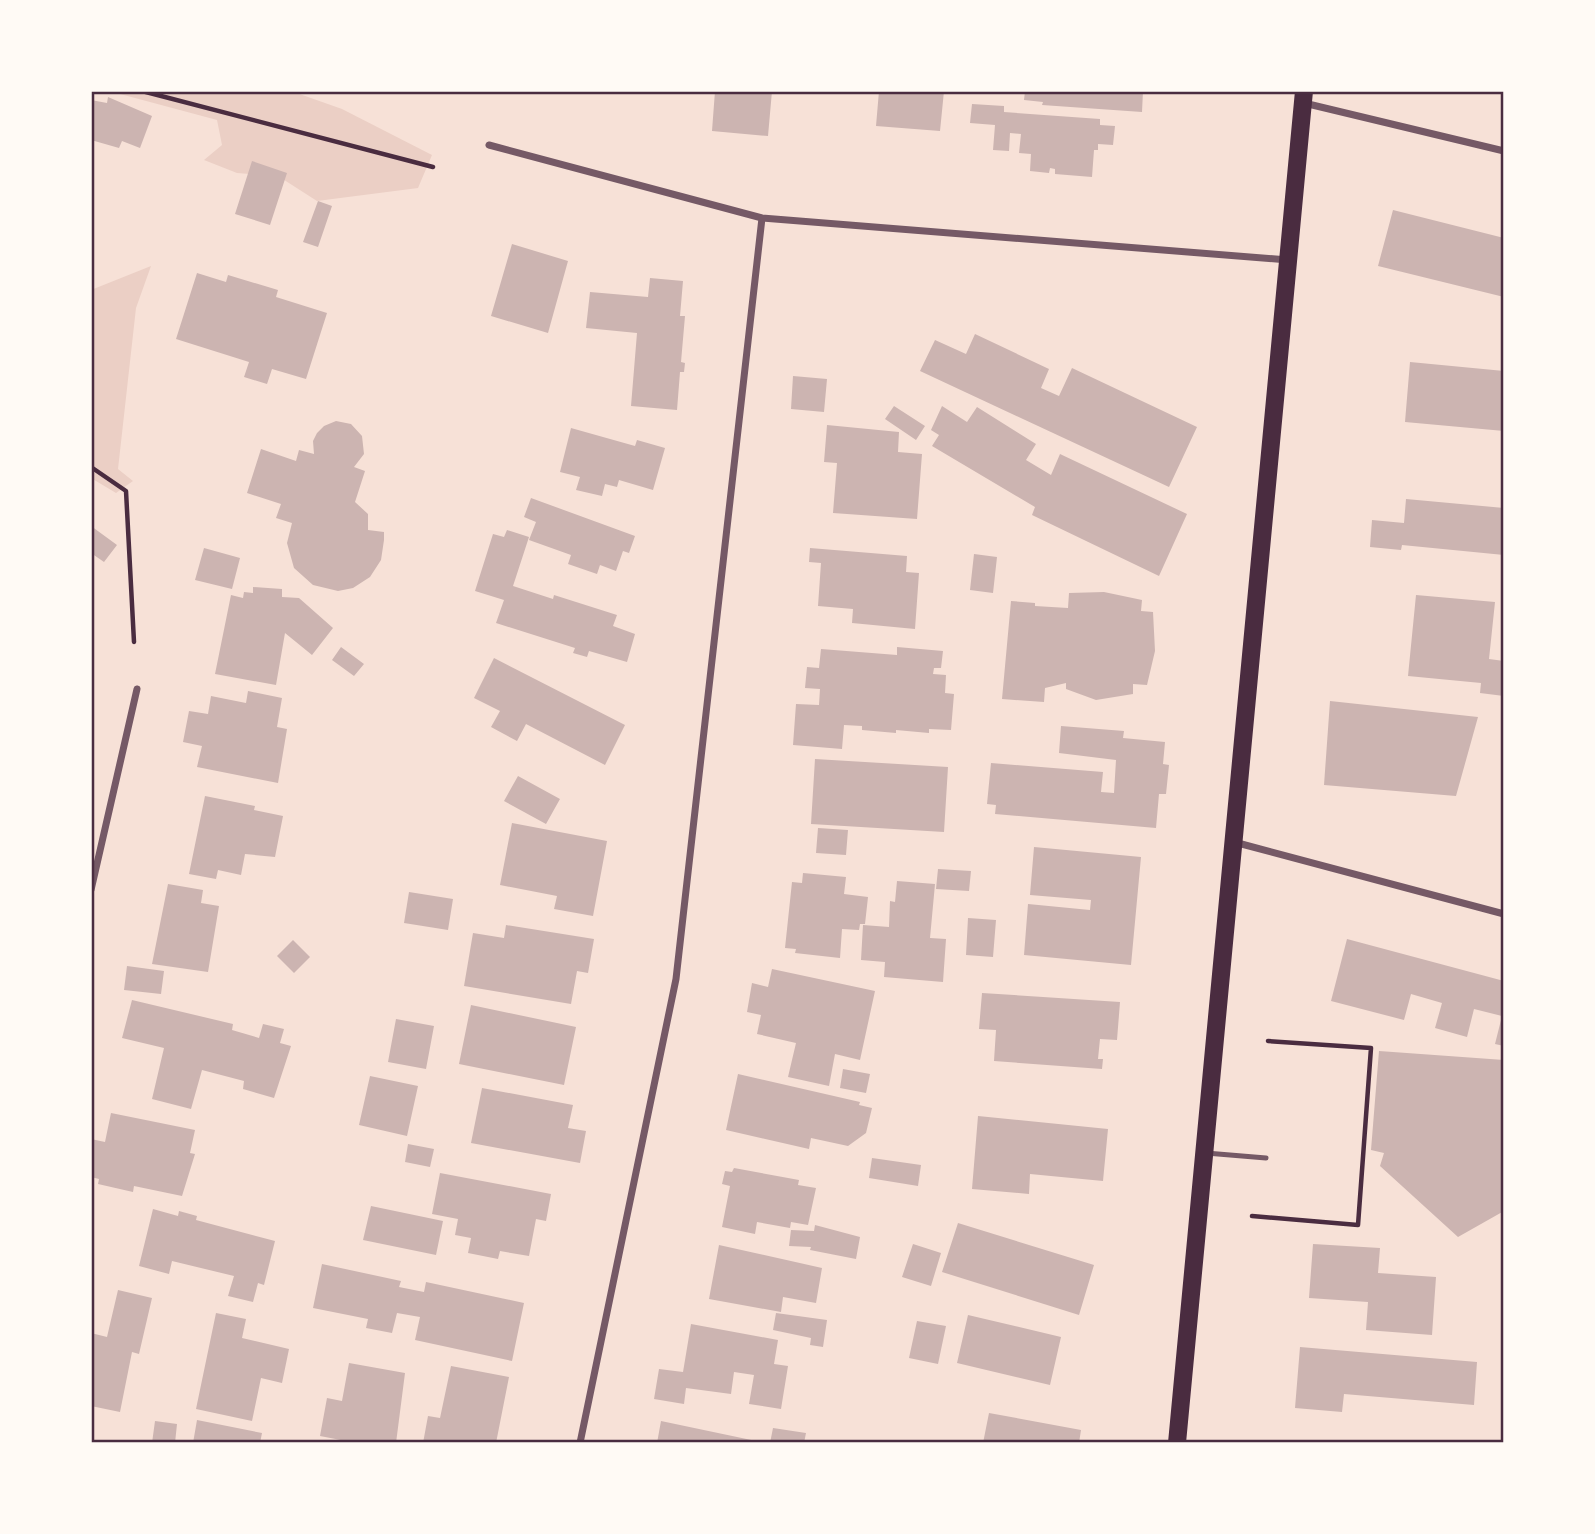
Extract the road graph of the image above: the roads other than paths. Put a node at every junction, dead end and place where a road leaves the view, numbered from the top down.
1 (1303, 97) edge
2 (489, 145) dead end
3 (1504, 151) edge
4 (762, 218) junction
5 (1288, 261) junction
6 (137, 689) dead end
7 (1233, 842) junction
8 (91, 890) edge
9 (1504, 914) edge
10 (1204, 1153) junction
11 (1266, 1158) dead end
12 (580, 1443) edge
13 (1177, 1443) edge

1 - 3 street
1 - 5 main road
2 - 4 street
4 - 5 street
4 - 12 street
5 - 7 main road
6 - 8 street
7 - 9 street
7 - 10 main road
10 - 11 lane
10 - 13 main road

